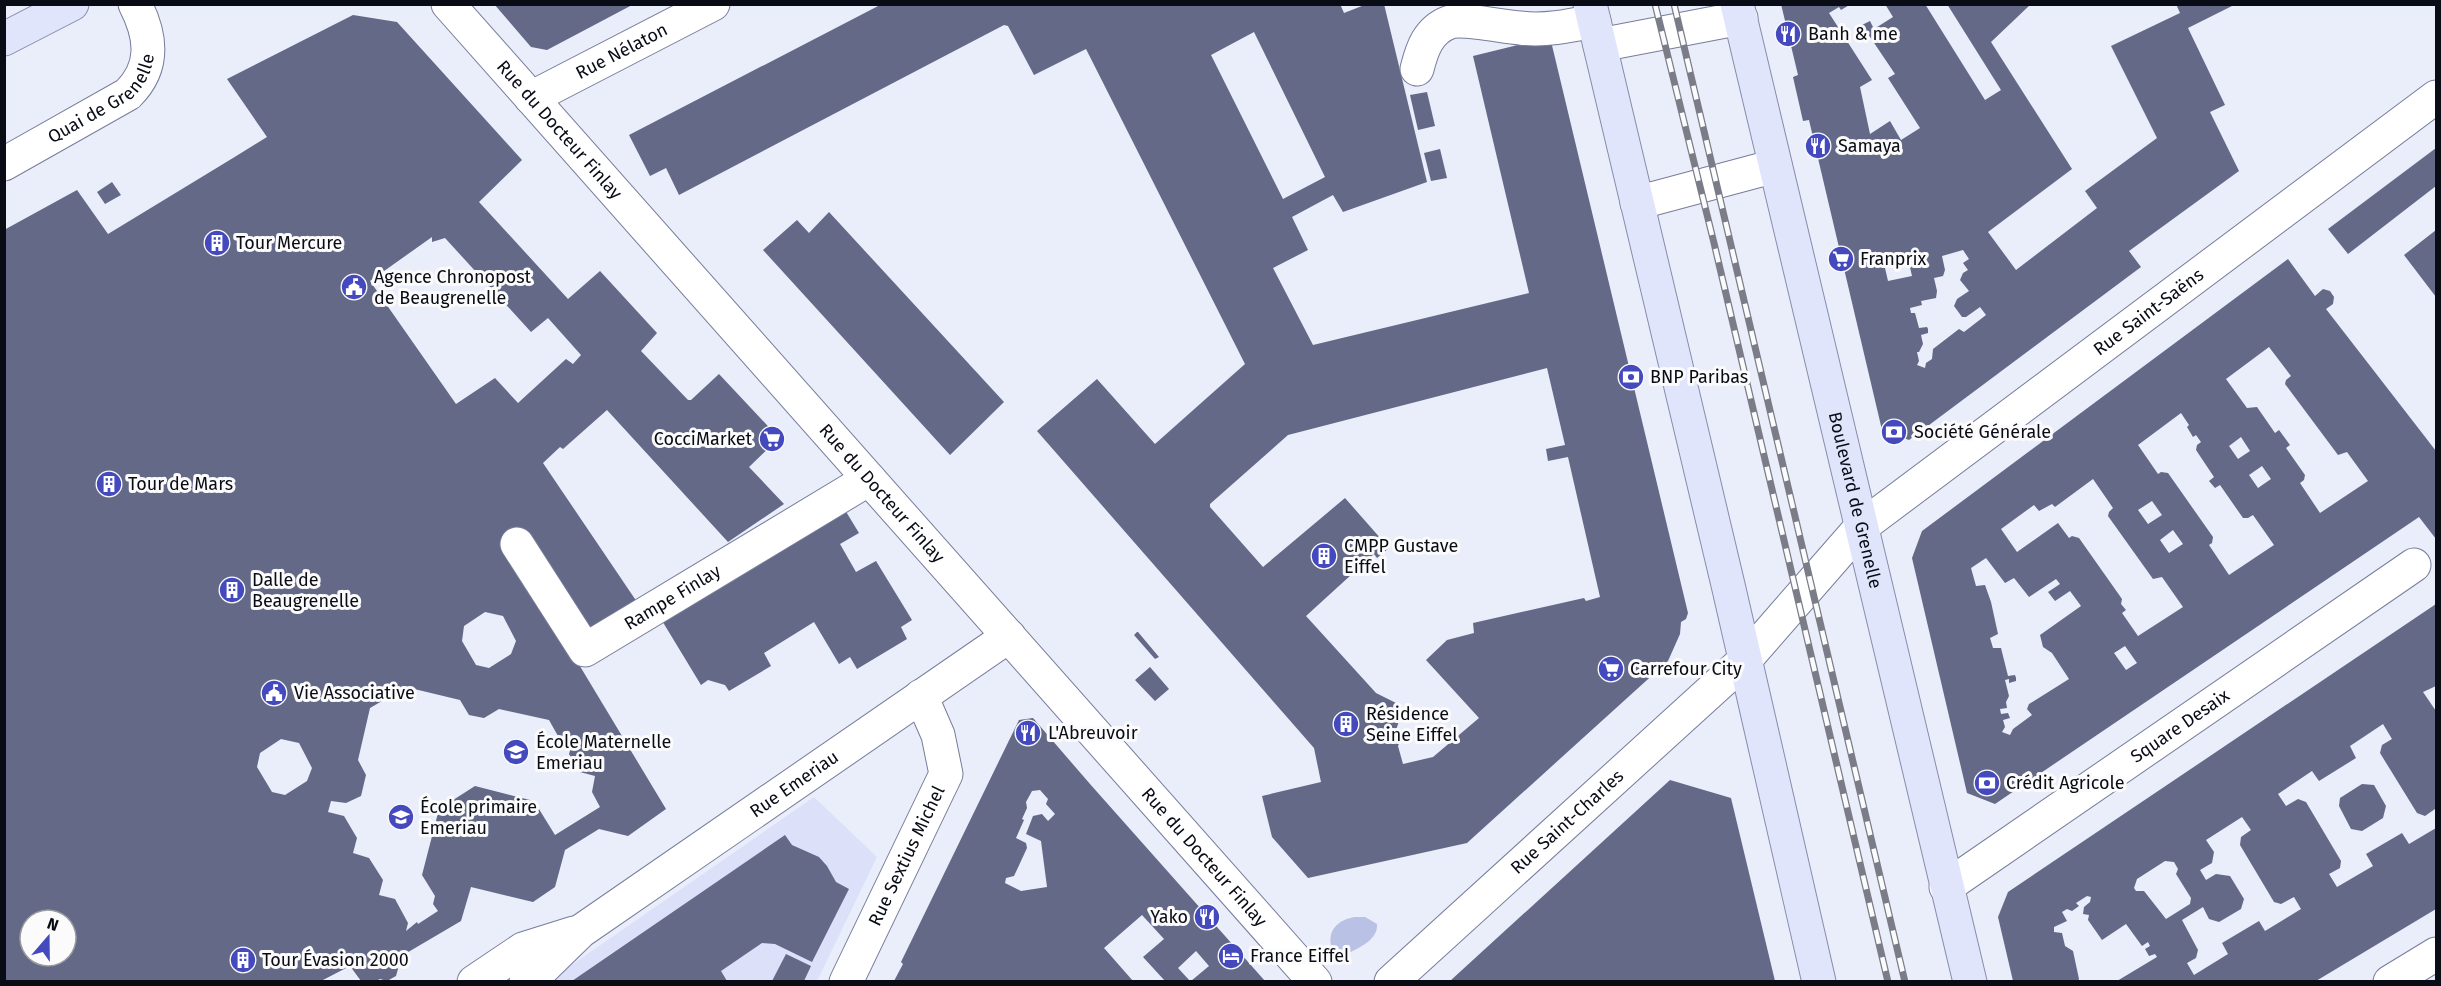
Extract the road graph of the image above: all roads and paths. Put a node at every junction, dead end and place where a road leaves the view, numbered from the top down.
1 (72, 4) edge
2 (135, 4) edge
3 (448, 4) edge
4 (713, 4) edge
5 (1739, 11) edge
6 (1595, 23) edge
7 (4, 39) edge
8 (1417, 69) dead end
9 (531, 98) junction
10 (2436, 98) edge
11 (4, 164) edge
12 (1775, 166) junction
13 (1637, 203) junction
14 (869, 479) junction
15 (1861, 527) junction
16 (518, 544) dead end
17 (2414, 565) dead end
18 (1009, 636) junction
19 (1744, 660) junction
20 (921, 696) junction
21 (1946, 886) junction
22 (581, 931) junction
23 (2436, 954) edge
24 (474, 981) edge
25 (526, 981) edge
26 (846, 981) edge
27 (1315, 981) edge
28 (1391, 981) edge
29 (1819, 981) edge
30 (1970, 981) edge
31 (2390, 981) edge

1 - 7 main road
2 - 11 street, Quai de Grenelle
3 - 9 street, Rue du Docteur Finlay
4 - 9 street, Rue Nélaton
5 - 6 street, Boulevard de Grenelle
5 - 12 main road, Boulevard de Grenelle
6 - 8 street, Boulevard de Grenelle
6 - 13 main road
9 - 14 street, Rue du Docteur Finlay
10 - 15 street, Rue Saint-Saëns
12 - 13 street
12 - 15 main road, Boulevard de Grenelle
13 - 19 main road
14 - 16 street, Rampe Finlay
14 - 18 street, Rue du Docteur Finlay
15 - 19 street, Rue Saint-Saëns
15 - 21 main road, Boulevard de Grenelle
17 - 21 street, Square Desaix
18 - 20 street, Rue Emeriau
18 - 27 street, Rue du Docteur Finlay
19 - 28 street, Rue Saint-Charles
19 - 29 main road
20 - 22 street, Rue Emeriau
20 - 26 street, Rue Sextius Michel
21 - 30 main road, Boulevard de Grenelle
22 - 24 street, Rue Emeriau
22 - 25 street, Rue Emeriau
23 - 31 street

